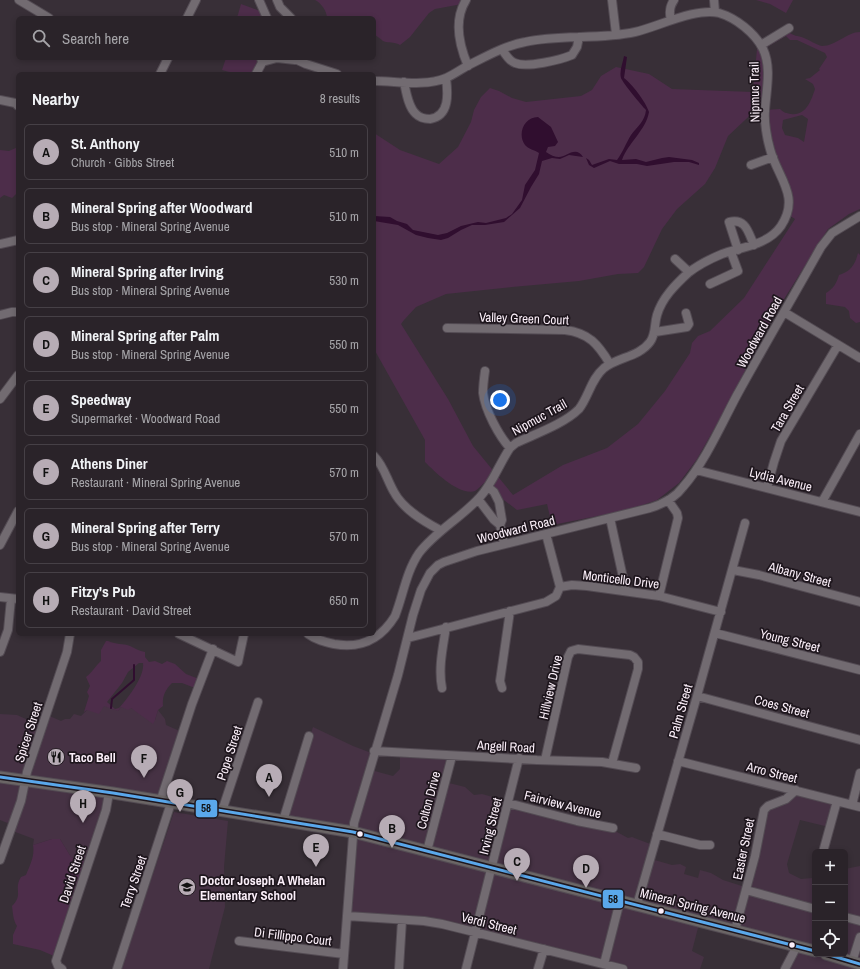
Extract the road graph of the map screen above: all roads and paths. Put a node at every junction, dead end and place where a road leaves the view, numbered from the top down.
1 (19, 0) edge
2 (196, 0) edge
3 (259, 0) edge
4 (277, 0) edge
5 (466, 0) edge
6 (612, 0) edge
7 (674, 0) edge
8 (714, 0) edge
9 (715, 12) junction
10 (46, 16) edge
11 (188, 16) edge
12 (266, 16) edge
13 (289, 16) edge
14 (670, 20) junction
15 (789, 28) dead end
16 (616, 34) junction
17 (579, 37) junction
18 (761, 45) junction
19 (502, 49) junction
20 (167, 60) edge
21 (263, 60) edge
22 (306, 61) edge
23 (468, 66) junction
24 (161, 72) edge
25 (257, 72) edge
26 (332, 72) edge
27 (446, 78) junction
28 (376, 81) edge
29 (404, 82) junction
30 (0, 100) edge
31 (16, 105) edge
32 (773, 157) junction
33 (751, 165) dead end
34 (860, 216) edge
35 (16, 240) edge
36 (0, 244) edge
37 (754, 244) junction
38 (735, 251) junction
39 (675, 259) dead end
40 (689, 272) junction
41 (710, 284) dead end
42 (16, 312) edge
43 (784, 312) junction
44 (686, 313) dead end
45 (0, 315) edge
46 (447, 328) dead end
47 (655, 332) junction
48 (838, 344) junction
49 (860, 358) edge
50 (610, 364) junction
51 (485, 371) dead end
52 (16, 378) edge
53 (0, 399) edge
54 (860, 434) edge
55 (510, 448) junction
56 (376, 458) edge
57 (696, 470) junction
58 (488, 487) junction
59 (767, 488) junction
60 (478, 499) junction
61 (668, 500) junction
62 (822, 502) junction
63 (860, 512) edge
64 (16, 515) edge
65 (610, 518) junction
66 (745, 523) dead end
67 (500, 525) junction
68 (440, 530) junction
69 (546, 534) junction
70 (504, 544) junction
71 (0, 545) edge
72 (733, 570) junction
73 (560, 587) junction
74 (626, 591) junction
75 (659, 596) junction
76 (0, 597) edge
77 (15, 599) edge
78 (860, 602) edge
79 (510, 611) junction
80 (721, 612) junction
81 (446, 627) junction
82 (715, 633) junction
83 (70, 636) edge
84 (184, 636) edge
85 (244, 636) edge
86 (311, 636) edge
87 (408, 638) junction
88 (213, 649) junction
89 (0, 652) edge
90 (860, 670) edge
91 (442, 688) dead end
92 (502, 688) dead end
93 (697, 696) junction
94 (258, 702) dead end
95 (309, 736) dead end
96 (860, 740) edge
97 (374, 751) junction
98 (452, 756) junction
99 (519, 758) junction
100 (545, 760) junction
101 (678, 761) junction
102 (612, 763) junction
103 (636, 768) dead end
104 (860, 774) edge
105 (0, 777) edge
106 (26, 781) junction
107 (796, 790) junction
108 (109, 793) junction
109 (837, 801) junction
110 (166, 802) junction
111 (508, 803) junction
112 (856, 806) edge
113 (222, 811) junction
114 (283, 821) junction
115 (612, 828) dead end
116 (353, 834) junction
117 (657, 834) junction
118 (710, 845) dead end
119 (824, 849) edge
120 (427, 852) junction
121 (0, 860) edge
122 (491, 868) junction
123 (746, 890) junction
124 (620, 901) junction
125 (637, 905) junction
126 (812, 908) edge
127 (347, 916) junction
128 (848, 918) edge
129 (402, 920) junction
130 (860, 921) edge
131 (735, 930) junction
132 (475, 932) junction
133 (860, 937) edge
134 (239, 941) dead end
135 (797, 946) junction
136 (544, 949) junction
137 (812, 950) edge
138 (344, 954) junction
139 (836, 957) edge
140 (856, 963) edge
141 (604, 964) junction
142 (62, 969) edge
143 (116, 969) edge
144 (343, 969) edge
145 (399, 969) edge
146 (466, 969) edge
147 (538, 969) edge
148 (623, 969) edge
149 (785, 969) edge

1 - 10 street
2 - 11 street
3 - 12 street
4 - 13 street
5 - 23 street
6 - 16 street
7 - 14 street
8 - 9 street
9 - 14 street, Nipmuc Trail
9 - 18 street, Nipmuc Trail
14 - 16 street, Nipmuc Trail
15 - 18 street
16 - 17 street, Nipmuc Trail
17 - 19 street, Nipmuc Trail
17 - 19 street
18 - 32 street, Nipmuc Trail
19 - 23 street, Nipmuc Trail
20 - 24 street
21 - 25 street
22 - 26 street
23 - 27 street, Nipmuc Trail
27 - 29 street, Nipmuc Trail
27 - 29 street
28 - 29 street, Nipmuc Trail
30 - 31 street
32 - 33 street
32 - 37 street, Nipmuc Trail
34 - 43 street, Woodward Road
35 - 36 street
37 - 38 street, Nipmuc Trail
37 - 38 street
38 - 40 street, Nipmuc Trail
38 - 41 street
39 - 40 street
40 - 47 street, Nipmuc Trail
42 - 45 street
43 - 48 street
43 - 57 street, Woodward Road
44 - 47 street
46 - 50 street, Valley Green Court
47 - 50 street, Nipmuc Trail
48 - 49 street
48 - 59 street, Tara Street
50 - 55 street, Nipmuc Trail
51 - 55 street
52 - 53 street
54 - 62 street
55 - 58 street, Nipmuc Trail
56 - 68 street
57 - 59 street, Lydia Avenue
57 - 61 street, Woodward Road
58 - 60 street, Nipmuc Trail
58 - 67 street
59 - 62 street, Lydia Avenue
60 - 67 street
60 - 68 street, Nipmuc Trail
61 - 65 street, Woodward Road
61 - 75 street
62 - 63 street, Lydia Avenue
64 - 71 street
65 - 69 street, Woodward Road
65 - 74 street
66 - 72 street, Palm Street
67 - 70 street
68 - 86 street, Nipmuc Trail
69 - 70 street, Woodward Road
69 - 73 street
70 - 87 street, Woodward Road
72 - 78 street, Albany Street
72 - 80 street, Palm Street
73 - 74 street, Monticello Drive
73 - 79 street
74 - 75 street, Monticello Drive
75 - 80 street, Monticello Drive
76 - 77 street
77 - 89 street
79 - 81 street
79 - 92 street
80 - 82 street, Palm Street
81 - 87 street
81 - 91 street
82 - 90 street, Young Street
82 - 93 street, Palm Street
83 - 106 street, Spicer Street
84 - 88 street
85 - 88 street
87 - 97 street, Woodward Road
88 - 110 street, Terry Street
93 - 96 street, Coes Street
93 - 101 street, Palm Street
94 - 113 street, Pope Street
95 - 114 street
97 - 98 street, Angell Road
97 - 116 street, Woodward Road
98 - 99 street, Angell Road
98 - 120 street, Colton Drive
99 - 100 street, Angell Road
99 - 111 street, Irving Street
100 - 102 street, Angell Road
100 - 102 street, Hillview Drive
101 - 107 street, Arro Street
101 - 117 street, Palm Street
102 - 103 street, Angell Road
104 - 112 street
105 - 106 main road, Mineral Spring Avenue
106 - 108 main road, Mineral Spring Avenue
106 - 121 street, Spicer Street
107 - 109 street, Arro Street
107 - 123 street, Easter Street
108 - 110 main road, Mineral Spring Avenue
108 - 142 street, David Street
109 - 112 street, Arro Street
109 - 119 street
110 - 113 main road, Mineral Spring Avenue
110 - 143 street, Terry Street
111 - 115 street, Fairview Avenue
111 - 122 street, Irving Street
113 - 114 main road, Mineral Spring Avenue
114 - 116 main road, Mineral Spring Avenue
116 - 120 main road, Mineral Spring Avenue
116 - 127 street, Woodward Road
117 - 118 street
117 - 125 street, Palm Street
120 - 122 main road, Mineral Spring Avenue
122 - 124 main road, Mineral Spring Avenue
122 - 132 street, Irving Street
123 - 126 street
123 - 131 street, Easter Street
124 - 125 main road, Mineral Spring Avenue
124 - 141 street
125 - 131 main road, Mineral Spring Avenue
127 - 129 street, Verdi Street
127 - 138 street, Woodward Road
128 - 130 street
129 - 132 street, Verdi Street
129 - 145 street
131 - 135 main road, Mineral Spring Avenue
132 - 136 street, Verdi Street
132 - 146 street, Irving Street
133 - 140 street
134 - 138 street, Di Fillippo Court
135 - 137 main road, Mineral Spring Avenue
135 - 149 street
136 - 141 street, Verdi Street
136 - 147 street
138 - 144 street, Woodward Road
139 - 140 main road
141 - 148 street, Verdi Street

